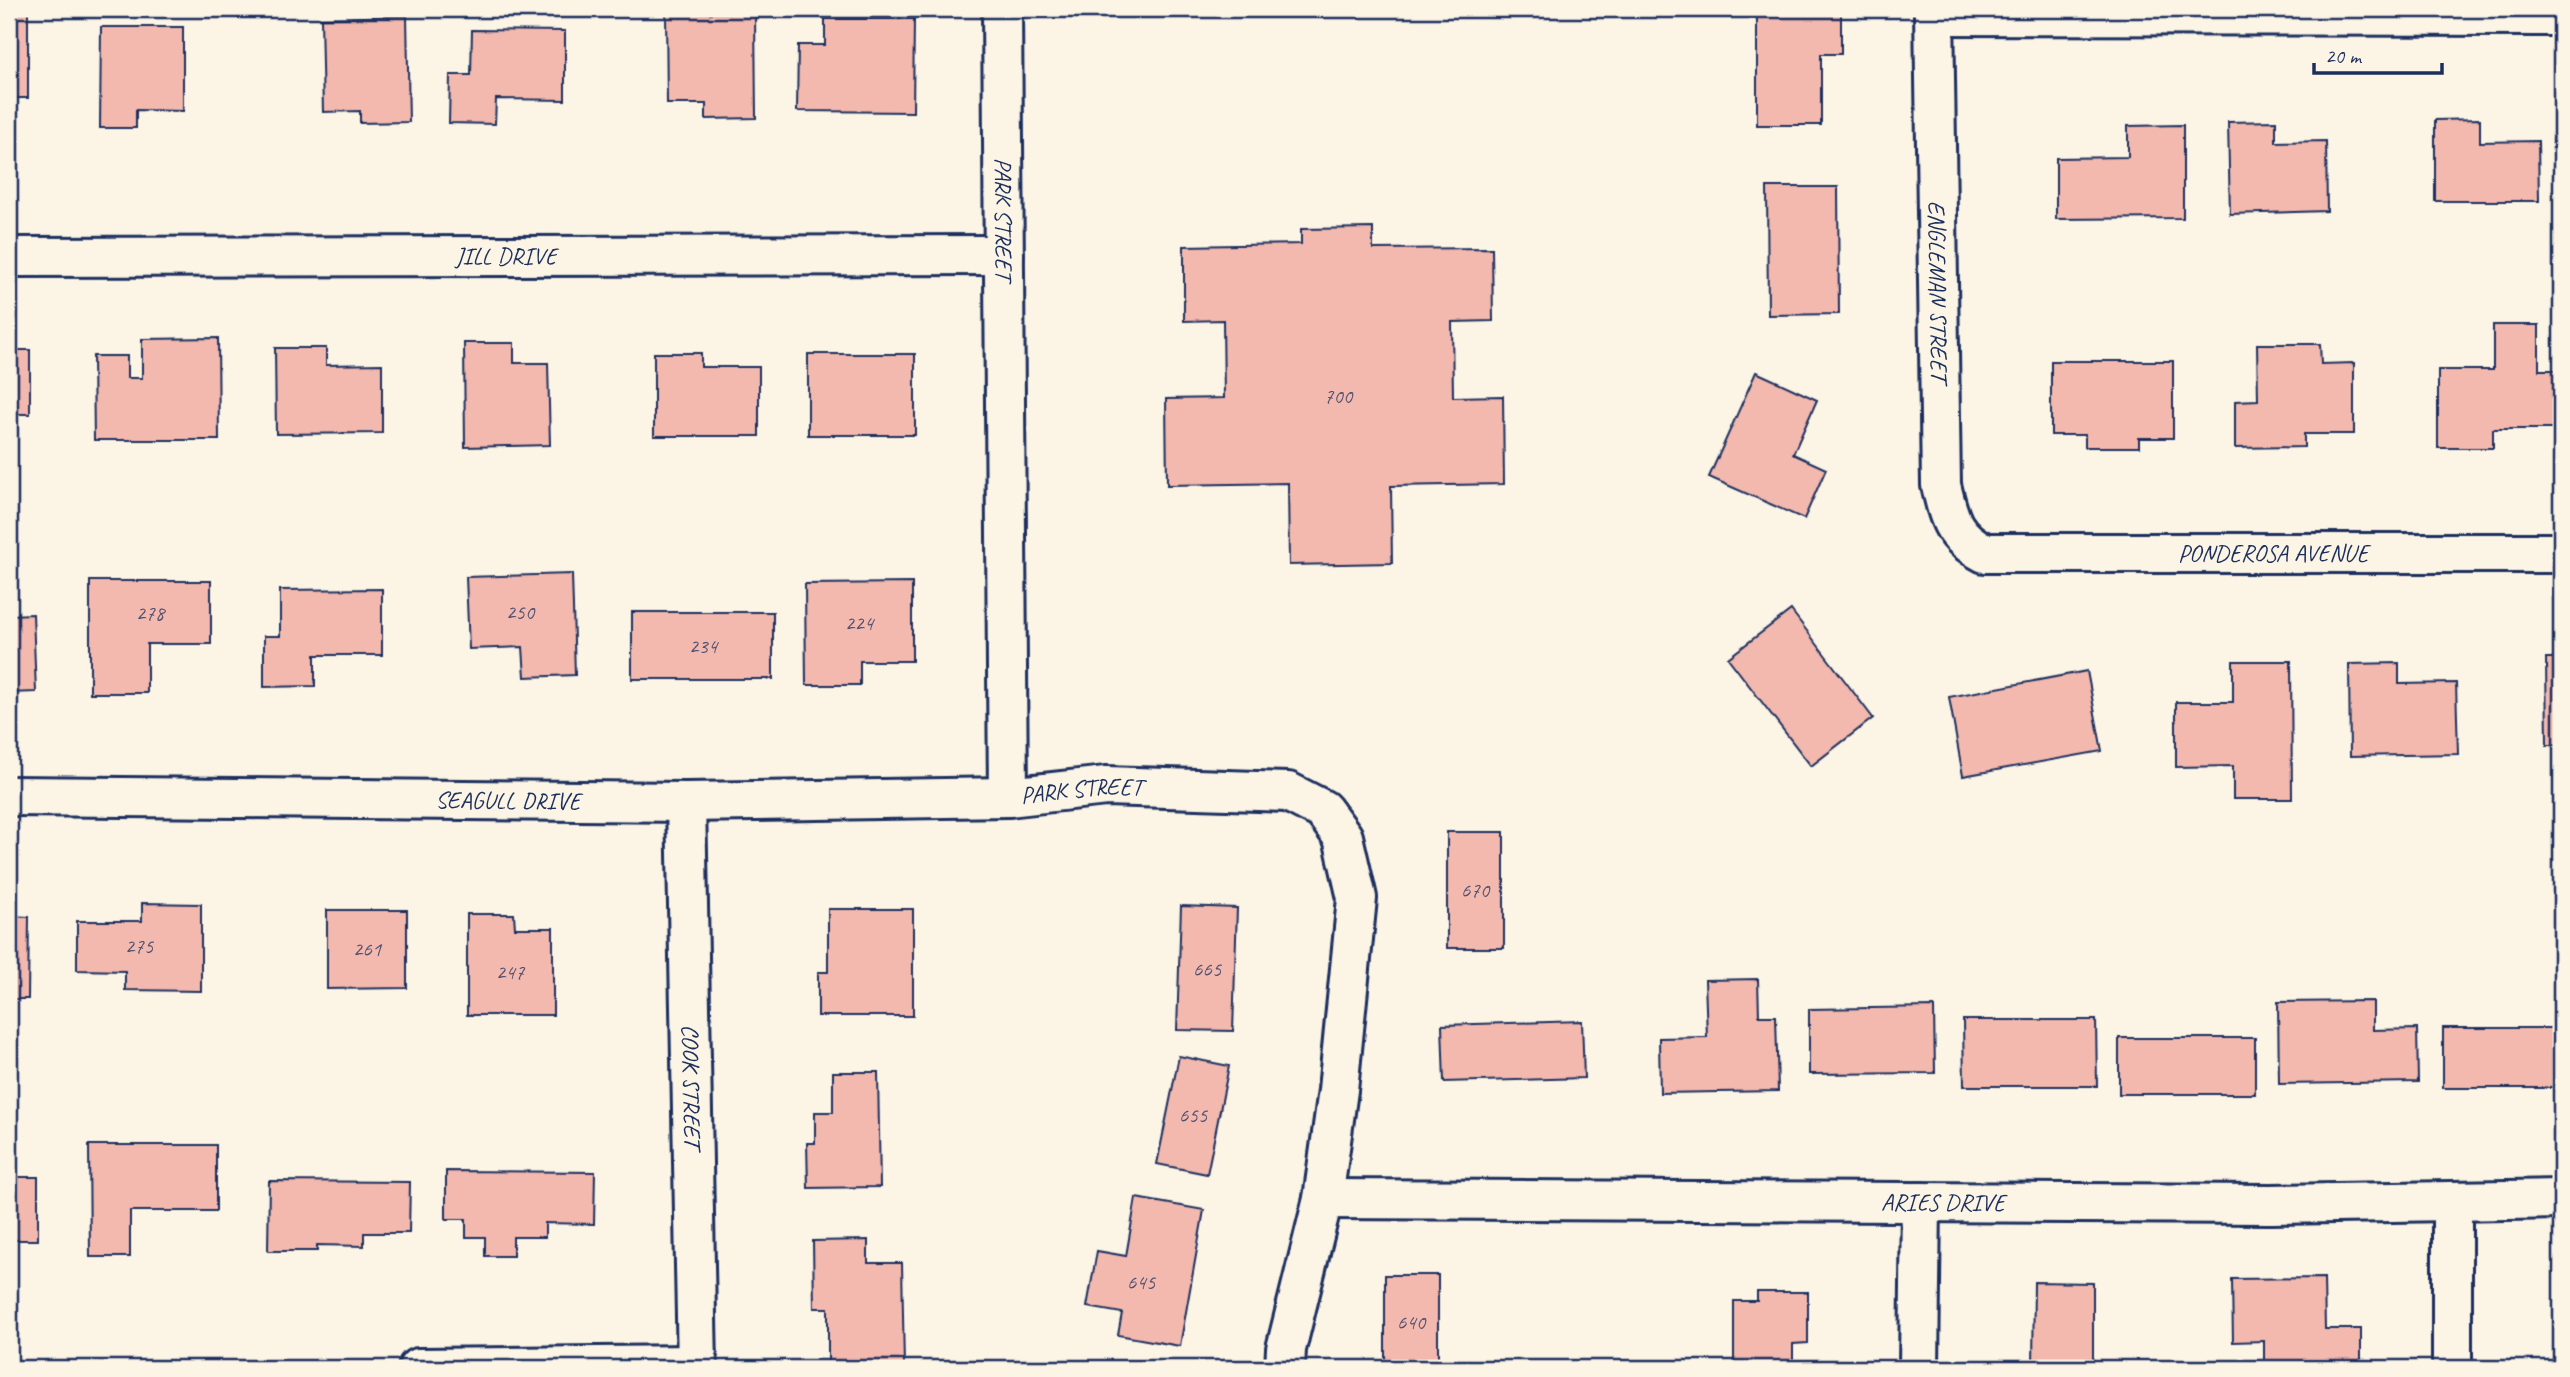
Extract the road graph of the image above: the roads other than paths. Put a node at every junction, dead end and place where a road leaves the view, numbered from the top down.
1 (1002, 9) edge
2 (1934, 12) edge
3 (2561, 16) edge
4 (1003, 255) junction
5 (9, 257) edge
6 (1985, 553) joint
7 (2561, 553) edge
8 (9, 796) edge
9 (1008, 797) junction
10 (686, 802) junction
11 (1323, 1199) junction
12 (2561, 1199) edge
13 (2452, 1201) junction
14 (1921, 1202) junction
15 (696, 1367) edge
16 (418, 1368) edge
17 (1285, 1368) edge
18 (1919, 1368) edge
19 (2452, 1368) edge

1 - 4 street, PARK STREET
2 - 3 street
2 - 6 street, ENGLEMAN STREET
4 - 5 street, JILL DRIVE
4 - 9 street, PARK STREET
6 - 7 street, PONDEROSA AVENUE
8 - 10 street, SEAGULL DRIVE
9 - 10 street, SEAGULL DRIVE
9 - 11 street, PARK STREET
10 - 15 street, COOK STREET
11 - 14 street, ARIES DRIVE
11 - 17 street, PARK STREET
12 - 13 street, ARIES DRIVE
13 - 14 street, ARIES DRIVE
13 - 19 street
14 - 18 street
15 - 16 street

